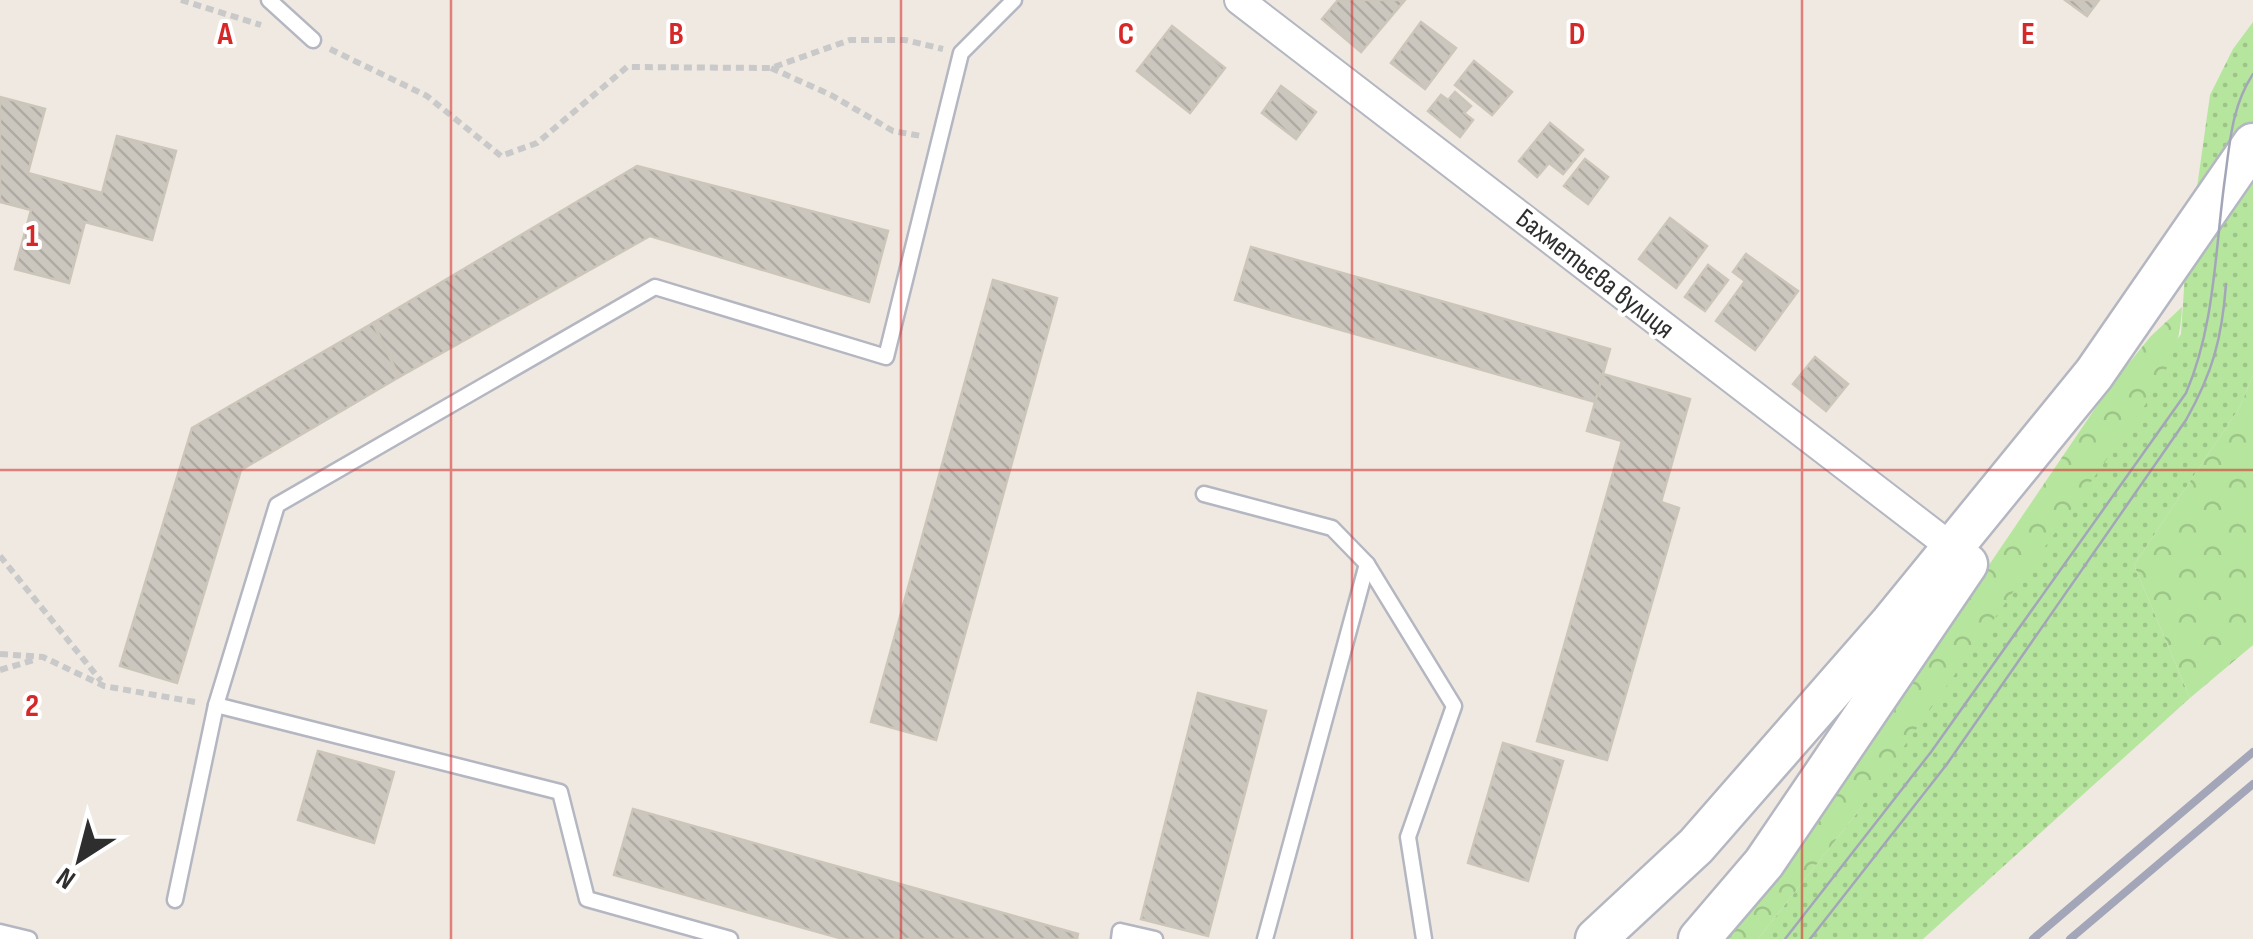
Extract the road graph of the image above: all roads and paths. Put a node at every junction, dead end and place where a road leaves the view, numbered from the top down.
1 (181, 0) edge
2 (269, 0) edge
3 (1014, 0) edge
4 (1239, 0) edge
5 (312, 40) junction
6 (961, 53) junction
7 (772, 68) junction
8 (942, 140) junction
9 (2253, 144) edge
10 (2094, 374) junction
11 (1204, 494) dead end
12 (1951, 547) junction
13 (0, 556) edge
14 (1368, 564) junction
15 (0, 654) edge
16 (43, 657) junction
17 (0, 670) edge
18 (104, 686) junction
19 (216, 705) junction
20 (175, 900) dead end
21 (0, 932) edge
22 (28, 939) edge
23 (730, 939) edge
24 (1118, 939) edge
25 (1155, 939) edge
26 (1265, 939) edge
27 (1424, 939) edge
28 (1596, 939) edge
29 (1699, 939) edge

1 - 5 path
2 - 5 lane
3 - 6 lane
4 - 12 street, Бахметьєва вулиця
5 - 7 path
6 - 7 path
6 - 8 lane
7 - 8 path
8 - 19 lane
9 - 10 main road
10 - 12 main road
10 - 29 main road
11 - 14 lane
12 - 28 main road
13 - 18 path
14 - 26 lane
14 - 27 lane
15 - 16 path
16 - 17 path
16 - 18 path
18 - 19 path
19 - 20 lane
19 - 23 lane
21 - 22 lane
24 - 25 lane

